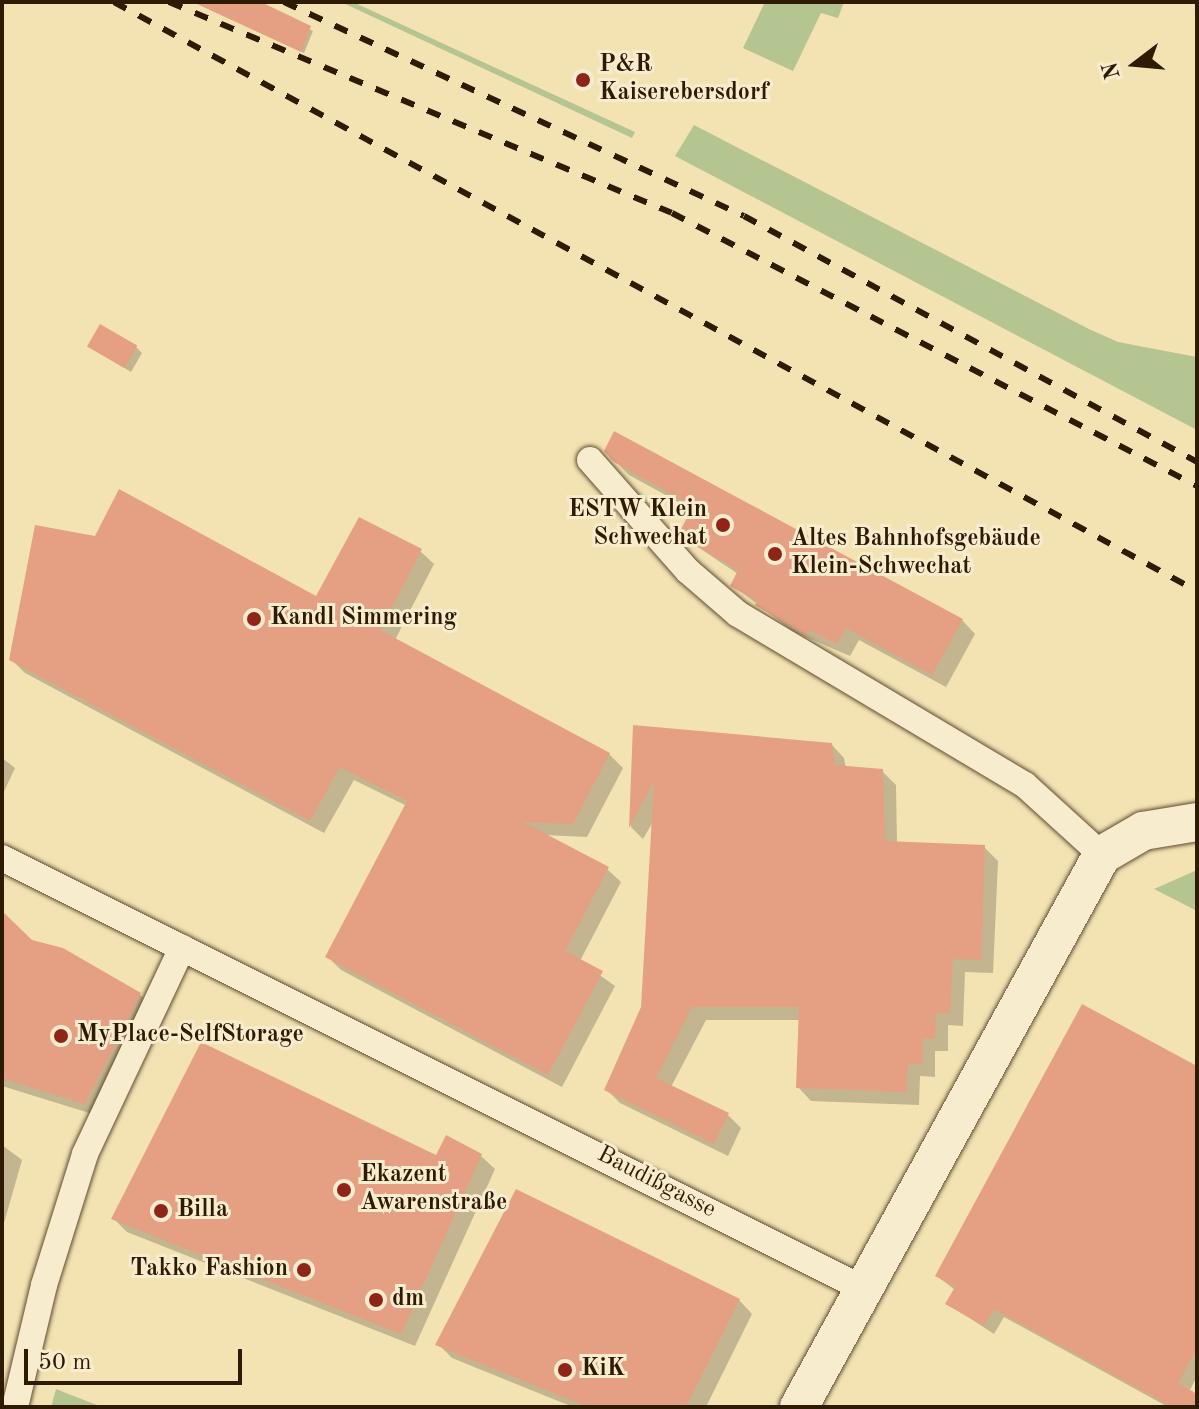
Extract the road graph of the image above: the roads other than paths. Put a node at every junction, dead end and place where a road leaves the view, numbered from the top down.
1 (590, 460) dead end
2 (1197, 822) edge
3 (1102, 855) junction
4 (2, 858) edge
5 (182, 948) junction
6 (866, 1290) junction
7 (15, 1407) edge
8 (799, 1407) edge

1 - 3 street
2 - 3 street
3 - 6 street
4 - 5 street, Baudißgasse
5 - 6 street, Baudißgasse
5 - 7 street
6 - 8 street

